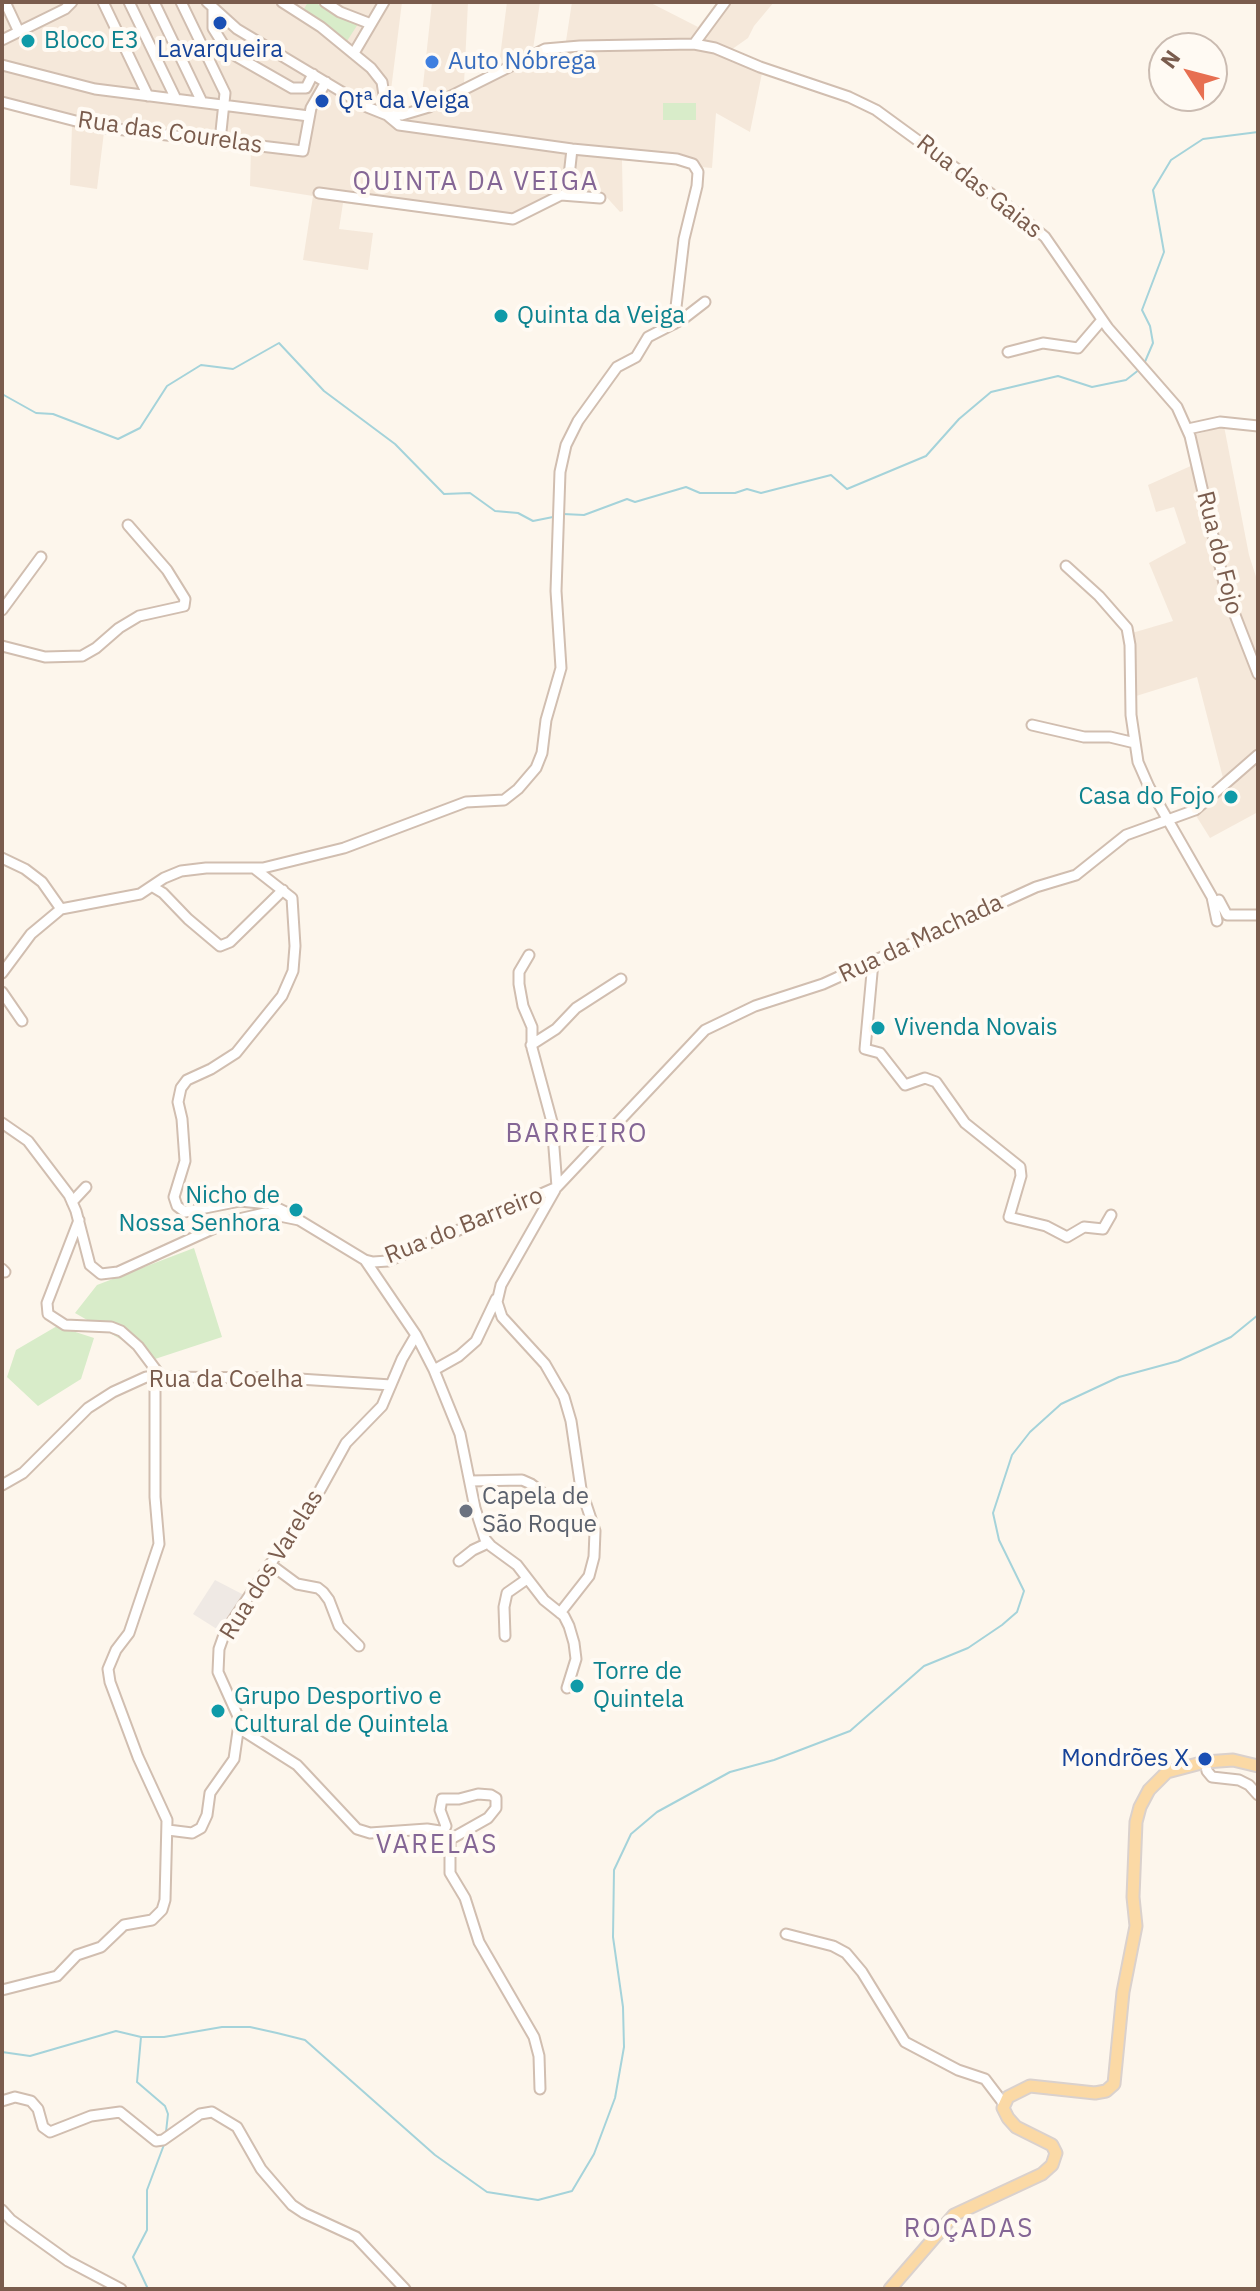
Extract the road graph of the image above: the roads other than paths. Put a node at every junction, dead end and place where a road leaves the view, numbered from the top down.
1 (5, 2) edge
2 (103, 2) edge
3 (154, 2) edge
4 (181, 2) edge
5 (282, 2) edge
6 (325, 2) edge
7 (384, 2) edge
8 (725, 2) edge
9 (132, 3) edge
10 (66, 4) edge
11 (210, 6) edge
12 (371, 24) junction
13 (19, 32) junction
14 (2, 40) edge
15 (694, 44) junction
16 (354, 53) junction
17 (2, 65) edge
18 (313, 74) junction
19 (326, 82) junction
20 (148, 96) junction
21 (383, 97) junction
22 (176, 99) junction
23 (2, 102) edge
24 (202, 102) junction
25 (225, 105) junction
26 (371, 109) junction
27 (396, 115) junction
28 (309, 116) junction
29 (220, 141) junction
30 (572, 149) junction
31 (319, 193) dead end
32 (567, 194) junction
33 (600, 198) dead end
34 (705, 302) dead end
35 (1102, 320) junction
36 (674, 324) junction
37 (1008, 352) dead end
38 (1258, 426) edge
39 (1188, 429) junction
40 (128, 525) dead end
41 (41, 557) dead end
42 (1066, 566) dead end
43 (2, 610) edge
44 (2, 646) edge
45 (1258, 674) edge
46 (1032, 725) dead end
47 (1135, 743) junction
48 (1258, 755) edge
49 (1167, 819) junction
50 (2, 858) edge
51 (1194, 865) junction
52 (255, 869) junction
53 (153, 887) junction
54 (283, 890) junction
55 (61, 909) junction
56 (1258, 915) edge
57 (1217, 921) dead end
58 (529, 955) dead end
59 (873, 962) junction
60 (2, 973) edge
61 (621, 979) dead end
62 (2, 992) edge
63 (22, 1021) dead end
64 (690, 1043) joint
65 (531, 1045) junction
66 (2, 1123) edge
67 (86, 1187) dead end
68 (557, 1187) junction
69 (72, 1202) junction
70 (1111, 1215) dead end
71 (297, 1219) junction
72 (79, 1220) junction
73 (365, 1260) junction
74 (497, 1296) junction
75 (416, 1335) junction
76 (434, 1370) junction
77 (159, 1376) junction
78 (391, 1385) junction
79 (470, 1481) junction
80 (2, 1485) edge
81 (549, 1498) dead end
82 (488, 1543) junction
83 (595, 1552) junction
84 (459, 1561) dead end
85 (270, 1564) junction
86 (527, 1579) junction
87 (566, 1596) dead end
88 (560, 1613) junction
89 (505, 1636) dead end
90 (359, 1646) dead end
91 (567, 1688) dead end
92 (240, 1723) junction
93 (1205, 1762) junction
94 (1258, 1766) edge
95 (1258, 1795) edge
96 (168, 1830) junction
97 (446, 1836) junction
98 (786, 1934) dead end
99 (2, 1990) edge
100 (540, 2089) dead end
101 (2, 2101) edge
102 (1004, 2104) junction
103 (2, 2210) edge
104 (121, 2289) edge
105 (405, 2289) edge
106 (890, 2289) edge

1 - 13 street
2 - 20 street
3 - 24 street
4 - 25 street
5 - 16 street
6 - 12 street
7 - 12 street
8 - 15 street
9 - 22 street
10 - 13 street
11 - 18 street
11 - 18 street
12 - 16 street
13 - 14 street
15 - 27 street, Rua das Gaias
15 - 35 street, Rua das Gaias
16 - 21 street
17 - 20 street
18 - 19 street
19 - 26 street
19 - 28 street
20 - 22 street
21 - 26 street
21 - 27 street
22 - 24 street
23 - 29 street, Rua das Courelas
24 - 25 street
25 - 28 street
25 - 29 street
26 - 27 street
27 - 30 street
28 - 29 street, Rua das Courelas
30 - 32 street
30 - 36 street
31 - 32 street
32 - 33 street
34 - 36 street
35 - 37 street
35 - 39 street, Rua das Gaias
36 - 52 street
38 - 39 street
39 - 45 street, Rua do Fojo
40 - 44 street
41 - 43 street
42 - 47 street
46 - 47 street
47 - 49 street
48 - 49 street, Rua da Machada
49 - 51 street
49 - 59 street, Rua da Machada
50 - 55 street
51 - 56 street
51 - 57 street
52 - 53 street
52 - 54 street
53 - 54 street
53 - 55 street
54 - 71 street
55 - 60 street
58 - 65 street
59 - 64 street, Rua da Machada
59 - 70 street
61 - 65 street
62 - 63 street
64 - 68 street, Rua do Barreiro
65 - 68 street
66 - 69 street
67 - 69 street
68 - 73 street, Rua do Barreiro
68 - 74 street
69 - 72 street
71 - 72 street
71 - 73 street
72 - 77 street
73 - 75 street
74 - 76 street
74 - 83 street
75 - 76 street
75 - 78 street, Rua dos Varelas
76 - 79 street
77 - 78 street, Rua da Coelha
77 - 80 street, Rua da Coelha
77 - 96 street
78 - 85 street, Rua dos Varelas
79 - 81 street
79 - 82 street
82 - 84 street
82 - 86 street
83 - 87 street
83 - 88 street
85 - 90 street
85 - 92 street, Rua dos Varelas
86 - 88 street
86 - 89 street
88 - 91 street
92 - 96 street
92 - 97 street, Rua dos Varelas
93 - 94 main road
93 - 95 street
93 - 102 main road
96 - 99 street
97 - 97 street
97 - 100 street
98 - 102 street
101 - 105 street
102 - 106 main road
103 - 104 street

